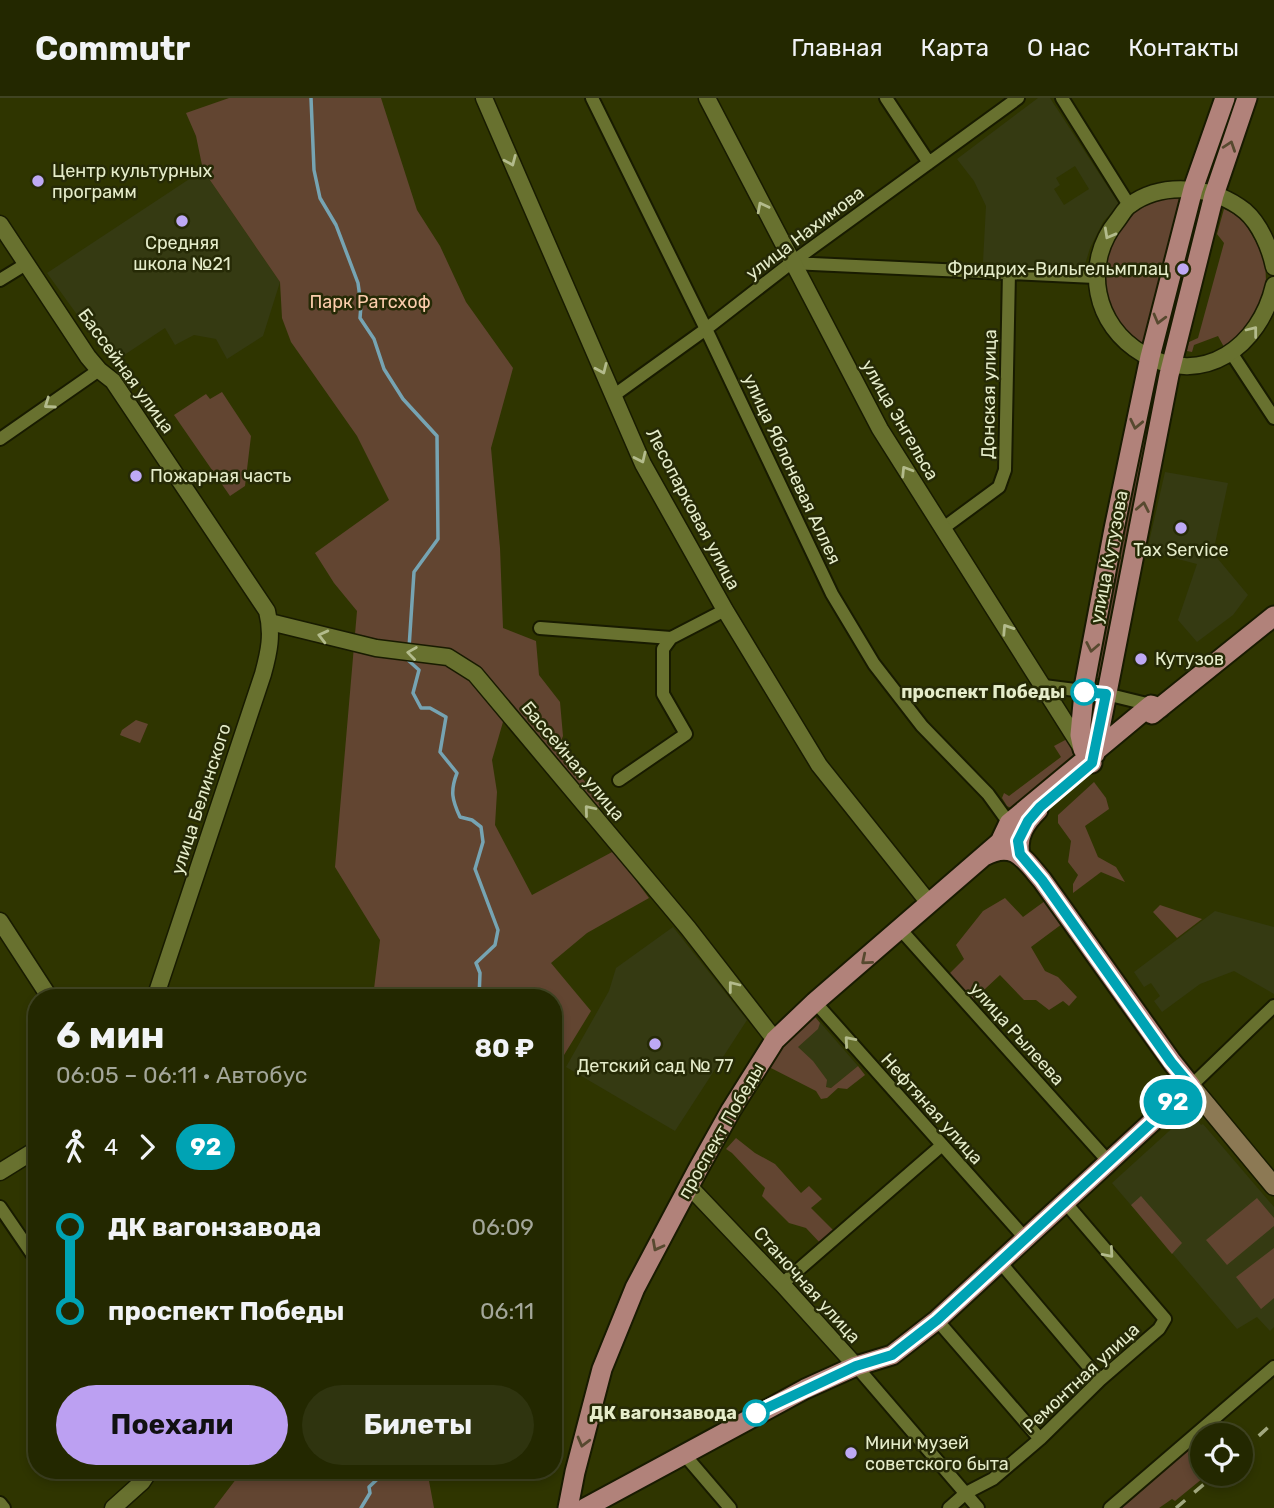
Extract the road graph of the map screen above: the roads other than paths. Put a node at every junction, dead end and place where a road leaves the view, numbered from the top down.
1 (484, 98) edge
2 (592, 98) edge
3 (707, 98) edge
4 (886, 98) edge
5 (1018, 98) edge
6 (1062, 98) edge
7 (1225, 98) edge
8 (1247, 98) edge
9 (929, 163) junction
10 (1193, 189) junction
11 (1214, 195) junction
12 (1129, 205) junction
13 (0, 224) edge
14 (791, 263) junction
15 (26, 264) junction
16 (1274, 267) edge
17 (1009, 272) junction
18 (1095, 277) junction
19 (0, 280) edge
20 (1274, 285) edge
21 (706, 329) junction
22 (1232, 354) junction
23 (1150, 357) junction
24 (1172, 364) junction
25 (99, 370) junction
26 (613, 396) junction
27 (1274, 418) edge
28 (0, 439) edge
29 (942, 529) junction
30 (725, 610) junction
31 (1274, 616) edge
32 (268, 617) junction
33 (540, 628) dead end
34 (671, 638) junction
35 (1044, 686) junction
36 (1084, 692) junction
37 (1106, 694) junction
38 (1156, 706) junction
39 (1090, 755) junction
40 (619, 780) dead end
41 (1009, 823) junction
42 (1020, 854) junction
43 (984, 856) junction
44 (929, 903) junction
45 (0, 921) edge
46 (901, 930) junction
47 (44, 989) edge
48 (158, 989) edge
49 (815, 1002) junction
50 (1271, 1011) edge
51 (775, 1040) junction
52 (1191, 1086) junction
53 (941, 1146) junction
54 (28, 1155) edge
55 (1108, 1161) junction
56 (0, 1172) edge
57 (688, 1185) junction
58 (1274, 1186) edge
59 (1064, 1202) junction
60 (0, 1208) edge
61 (1025, 1238) junction
62 (28, 1248) edge
63 (1000, 1262) junction
64 (782, 1284) junction
65 (937, 1320) junction
66 (856, 1366) junction
67 (1274, 1367) edge
68 (1100, 1380) junction
69 (1040, 1439) junction
70 (683, 1453) junction
71 (574, 1477) junction
72 (144, 1479) edge
73 (966, 1493) junction
74 (0, 1503) edge
75 (597, 1505) edge
76 (4, 1508) edge
77 (113, 1508) edge
78 (568, 1508) edge
79 (730, 1508) edge
80 (949, 1508) edge
81 (978, 1508) edge
82 (1110, 1508) edge

1 -> 26 street, Лесопарковая улица
2 - 21 street, улица Яблоневая Аллея
14 -> 3 street, улица Энгельса
4 - 9 street
5 - 9 street, улица Нахимова
6 - 12 street
7 - 10 main road, улица Кутузова
11 -> 8 main road, улица Кутузова
9 - 14 street, улица Нахимова
10 - 11 street
10 - 12 street
10 -> 23 main road, улица Кутузова
11 - 16 street
11 - 24 main road, улица Кутузова
12 -> 18 street
13 - 15 street, Бассейная улица
14 - 17 street
14 - 21 street, улица Нахимова
29 -> 14 street, улица Энгельса
15 - 19 street
15 - 25 street, Бассейная улица
17 - 18 street
17 - 29 street, Донская улица
18 - 23 street
22 -> 20 street
21 - 26 street, улица Нахимова
21 - 41 street, улица Яблоневая Аллея
22 - 24 street
22 - 27 street
23 - 24 street
23 -> 36 main road, улица Кутузова
37 -> 24 main road, улица Кутузова
25 -> 28 street
25 - 32 street, Бассейная улица
26 -> 30 street, Лесопарковая улица
35 -> 29 street, улица Энгельса
30 - 34 street
30 - 44 street, Лесопарковая улица
31 - 38 main road, проспект Победы
32 - 48 street, улица Белинского
51 -> 32 street, Бассейная улица
33 - 34 street
34 - 40 street
35 - 36 street
35 - 39 street, улица Энгельса
36 - 37 street
36 - 39 main road, улица Кутузова
37 - 38 street
37 - 39 main road, улица Кутузова
38 - 39 main road, проспект Победы
39 - 41 main road, проспект Победы
39 - 42 main road, проспект Победы
41 - 43 main road, проспект Победы
42 - 43 main road
42 - 52 main road
43 - 44 main road, проспект Победы
44 - 46 main road, проспект Победы
45 - 47 street
46 -> 49 main road, проспект Победы
46 - 55 street, улица Рылеева
49 - 51 main road, проспект Победы
53 -> 49 street, Нефтяная улица
50 - 52 street
51 - 57 main road, проспект Победы
52 - 55 main road
52 - 58 main road
53 - 61 street, Нефтяная улица
53 - 64 street
54 - 56 street
55 - 59 main road
57 - 64 street, Станочная улица
57 -> 71 main road, проспект Победы
59 - 61 main road
59 -> 68 street, Ремонтная улица
60 - 62 street
61 - 63 main road
63 - 65 main road
63 - 68 street
64 - 66 street, Станочная улица
65 - 66 main road
65 - 69 street
66 - 70 main road
66 - 73 street, Станочная улица
67 - 82 street
68 - 69 street, Ремонтная улица
69 - 73 street, Ремонтная улица
70 - 75 main road
70 - 79 street
71 - 75 main road
71 - 78 main road, проспект Победы
72 - 77 street
73 - 80 street, Ремонтная улица
73 - 81 street, Станочная улица
74 - 76 street

